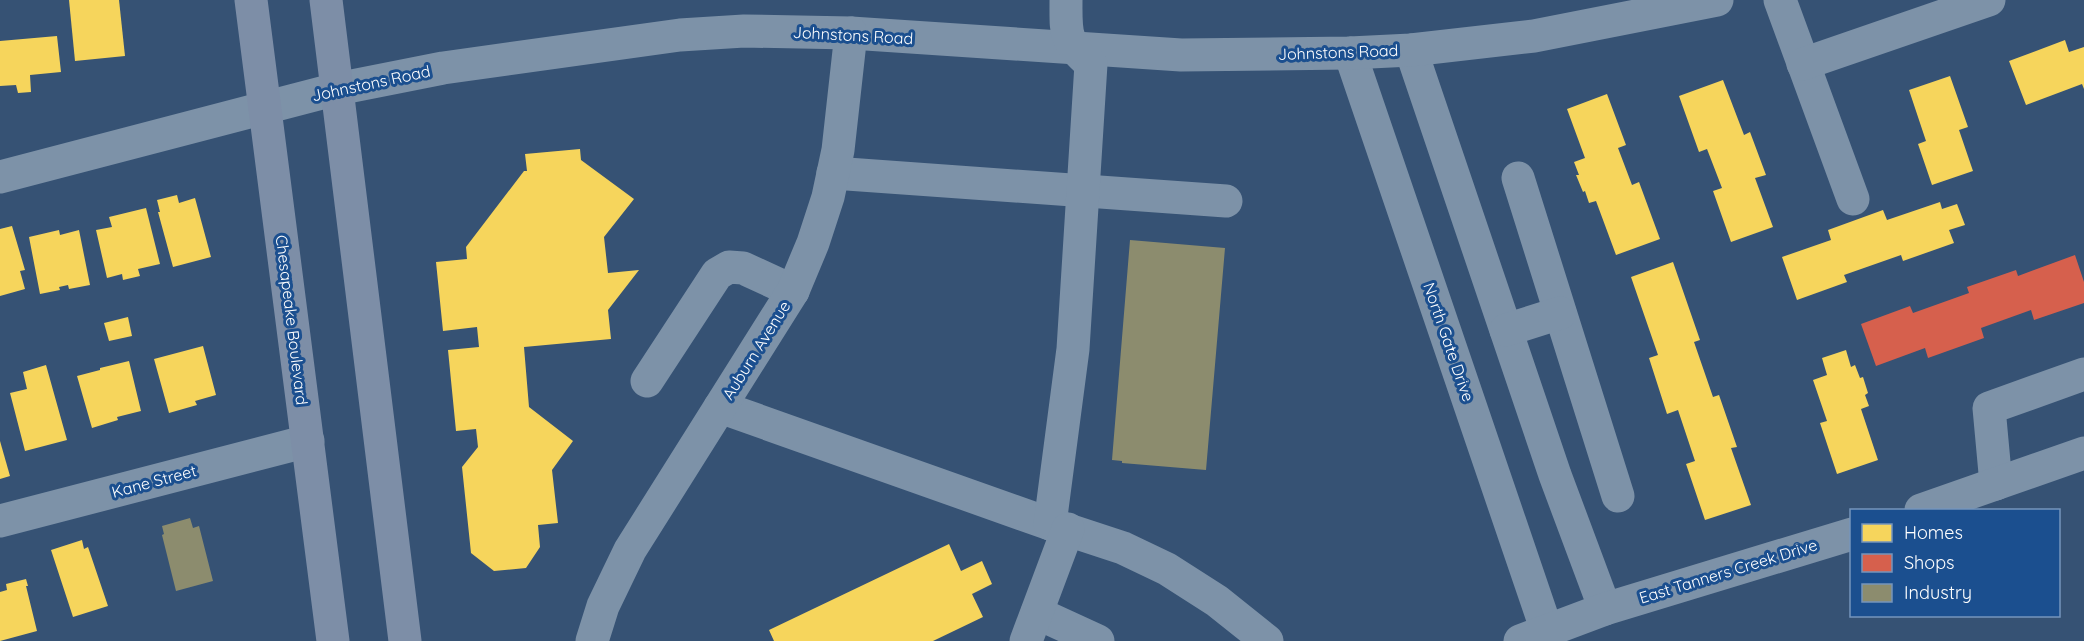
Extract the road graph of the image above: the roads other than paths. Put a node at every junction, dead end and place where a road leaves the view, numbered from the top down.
1 (251, 0) edge
2 (326, 0) edge
3 (1066, 0) edge
4 (1779, 0) edge
5 (1989, 0) edge
6 (1697, 2) edge
7 (851, 33) junction
8 (1075, 49) junction
9 (1411, 50) junction
10 (1350, 53) junction
11 (1803, 64) junction
12 (337, 89) junction
13 (266, 108) junction
14 (833, 172) junction
15 (0, 177) edge
16 (1518, 178) dead end
17 (1083, 190) junction
18 (1853, 200) dead end
19 (1226, 201) dead end
20 (792, 291) junction
21 (1560, 313) junction
22 (1506, 330) junction
23 (2084, 375) edge
24 (647, 381) dead end
25 (720, 407) junction
26 (308, 441) junction
27 (2084, 453) edge
28 (1996, 484) junction
29 (1618, 496) dead end
30 (1923, 509) edge
31 (0, 521) edge
32 (1059, 526) junction
33 (1850, 534) edge
34 (1605, 609) junction
35 (1031, 627) edge
36 (1534, 636) edge
37 (333, 641) edge
38 (405, 641) edge
39 (592, 641) edge
40 (1098, 641) edge
41 (1267, 641) edge

1 - 13 main road, Chesapeake Boulevard
2 - 12 main road
3 - 8 street
4 - 11 street
5 - 11 street
6 - 9 street, Johnstons Road
7 - 8 street, Johnstons Road
7 - 12 street, Johnstons Road
7 - 14 street, Auburn Avenue
8 - 10 street, Johnstons Road
8 - 17 street
9 - 10 street, Johnstons Road
9 - 22 street
10 - 36 street, North Gate Drive
11 - 18 street
12 - 13 street, Johnstons Road
12 - 38 main road
13 - 15 street, Johnstons Road
13 - 26 main road, Chesapeake Boulevard
14 - 17 street
14 - 20 street, Auburn Avenue
16 - 21 street
17 - 19 street
17 - 32 street
20 - 24 street
20 - 25 street, Auburn Avenue
21 - 22 street
21 - 29 street
22 - 34 street
23 - 28 street
25 - 32 street
25 - 39 street, Auburn Avenue
26 - 31 street, Kane Street
26 - 37 main road, Chesapeake Boulevard
27 - 28 street
28 - 30 street
32 - 35 street
32 - 41 street
33 - 34 street, East Tanners Creek Drive
34 - 36 street, East Tanners Creek Drive
35 - 40 street

